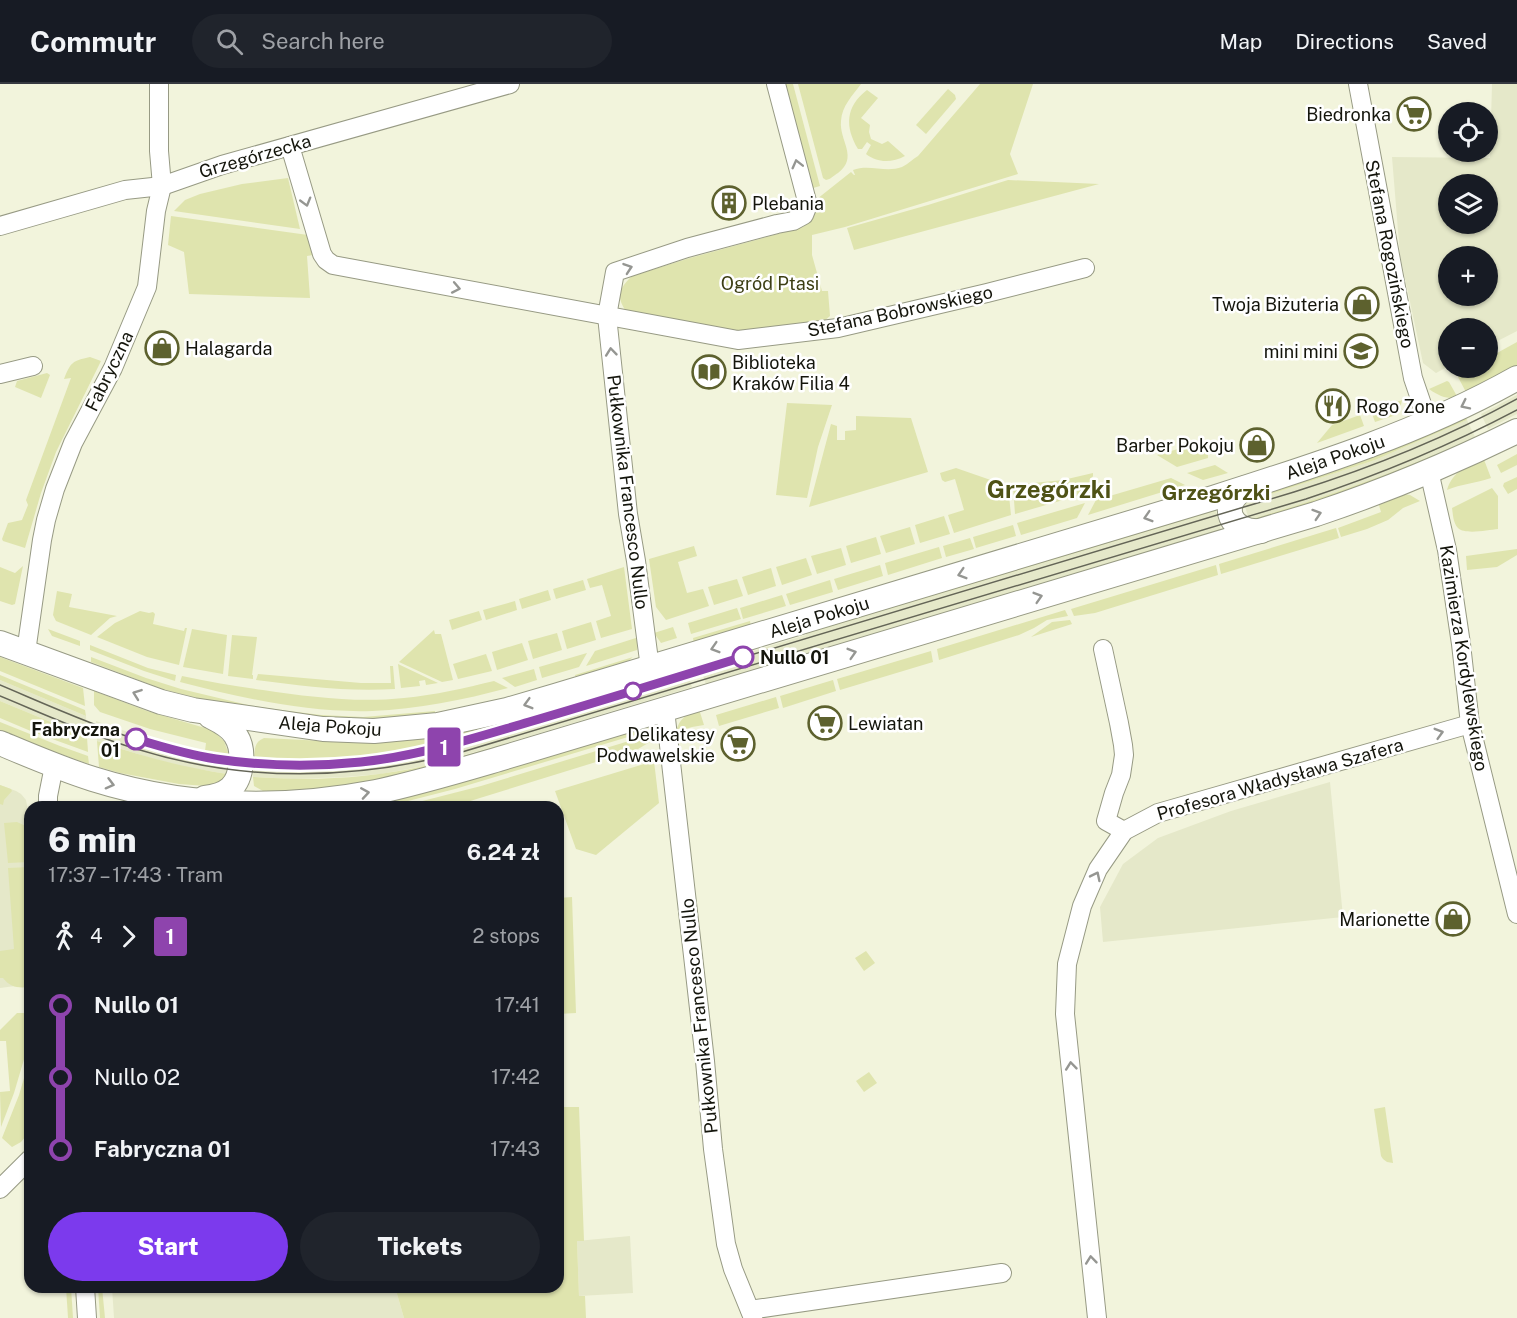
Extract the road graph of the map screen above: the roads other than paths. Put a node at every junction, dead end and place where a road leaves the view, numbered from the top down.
1 (159, 84) edge
2 (510, 84) edge
3 (776, 84) edge
4 (1358, 84) edge
5 (290, 146) junction
6 (162, 186) junction
7 (0, 226) edge
8 (1084, 268) dead end
9 (607, 316) junction
10 (33, 366) dead end
11 (0, 374) edge
12 (1517, 378) edge
13 (1428, 422) junction
14 (1517, 431) edge
15 (1429, 471) junction
16 (1245, 488) junction
17 (1261, 531) junction
18 (0, 643) edge
19 (1102, 649) dead end
20 (26, 652) junction
21 (650, 668) junction
22 (193, 710) junction
23 (665, 710) junction
24 (1470, 724) junction
25 (0, 743) edge
26 (54, 765) junction
27 (181, 799) junction
28 (48, 801) edge
29 (201, 801) edge
30 (308, 801) edge
31 (1124, 831) junction
32 (1517, 914) edge
33 (24, 1165) edge
34 (0, 1189) edge
35 (1002, 1273) dead end
36 (85, 1293) edge
37 (751, 1314) edge
38 (87, 1318) edge
39 (1097, 1318) edge

1 - 6 street, Fabryczna
2 - 5 street, Grzegórzecka
9 -> 3 street
4 - 13 street, Stefana Rogozińskiego
5 - 6 street, Grzegórzecka
5 -> 9 street, Stefana Bobrowskiego
6 - 7 street, Grzegórzecka
6 - 20 street, Fabryczna
8 - 9 street, Stefana Bobrowskiego
21 -> 9 street, Pułkownika Francesco Nullo
10 - 11 street
12 -> 13 main road, Aleja Pokoju
13 - 16 main road, Aleja Pokoju
14 - 15 main road
17 -> 15 main road
15 - 24 street, Kazimierza Kordylewskiego
16 - 17 main road
16 -> 21 main road, Aleja Pokoju
23 -> 17 main road
18 - 20 main road, Aleja Pokoju
19 - 31 street
22 -> 20 main road, Aleja Pokoju
21 -> 22 main road, Aleja Pokoju
22 - 27 main road
30 -> 23 main road
23 - 37 street, Pułkownika Francesco Nullo
31 -> 24 street, Profesora Władysława Szafera
24 - 32 street, Kazimierza Kordylewskiego
25 - 26 main road
26 -> 27 main road
26 - 28 street
27 -> 29 main road
39 -> 31 street, Profesora Władysława Szafera
33 - 34 street
35 - 37 street
36 - 38 street

